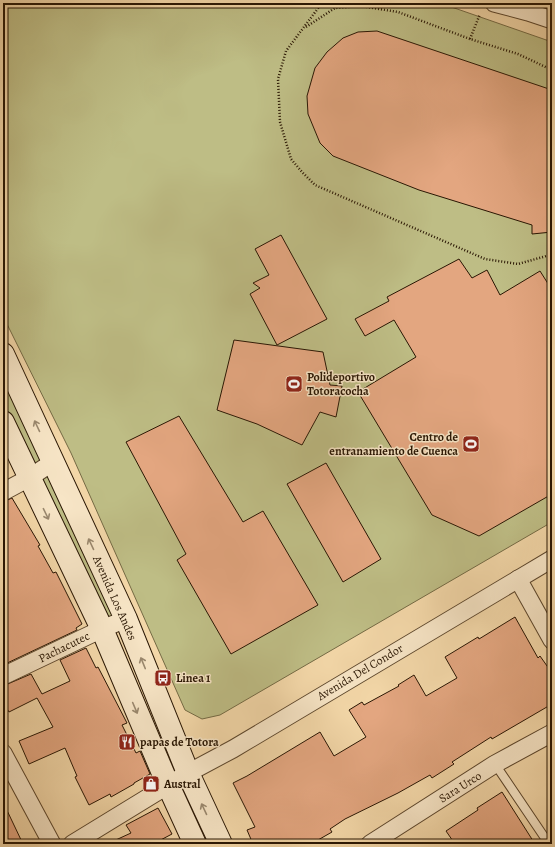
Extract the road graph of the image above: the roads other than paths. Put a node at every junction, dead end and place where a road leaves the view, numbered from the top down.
1 (487, 7) edge
2 (552, 20) edge
3 (3, 354) edge
4 (3, 422) edge
5 (53, 462) junction
6 (29, 478) junction
7 (3, 492) edge
8 (552, 558) edge
9 (518, 579) junction
10 (126, 619) junction
11 (102, 629) junction
12 (552, 640) edge
13 (3, 676) edge
14 (552, 733) edge
15 (3, 753) edge
16 (495, 764) junction
17 (188, 773) junction
18 (168, 785) junction
19 (52, 844) edge
20 (72, 844) edge
21 (195, 844) edge
22 (221, 844) edge
23 (370, 844) edge
24 (549, 844) edge

1 - 2 street
5 -> 3 main road, Avenida Los Andes
4 - 6 main road, Avenida Los Andes
5 - 6 street
10 -> 5 main road, Avenida Los Andes
6 - 7 street
6 -> 11 main road, Avenida Los Andes
8 - 9 street, Avenida Del Condor
9 - 12 street
9 - 17 street, Avenida Del Condor
10 - 11 street, Pachacutec
17 -> 10 main road, Avenida Los Andes
11 - 13 street, Pachacutec
11 -> 18 main road, Avenida Los Andes
14 - 16 street, Sara Urco
15 - 19 street
16 - 23 street, Sara Urco
16 - 24 lane
17 - 18 street, Avenida Del Condor
22 -> 17 main road, Avenida Los Andes
18 - 20 street, Avenida Del Condor
18 - 21 main road, Avenida Los Andes

